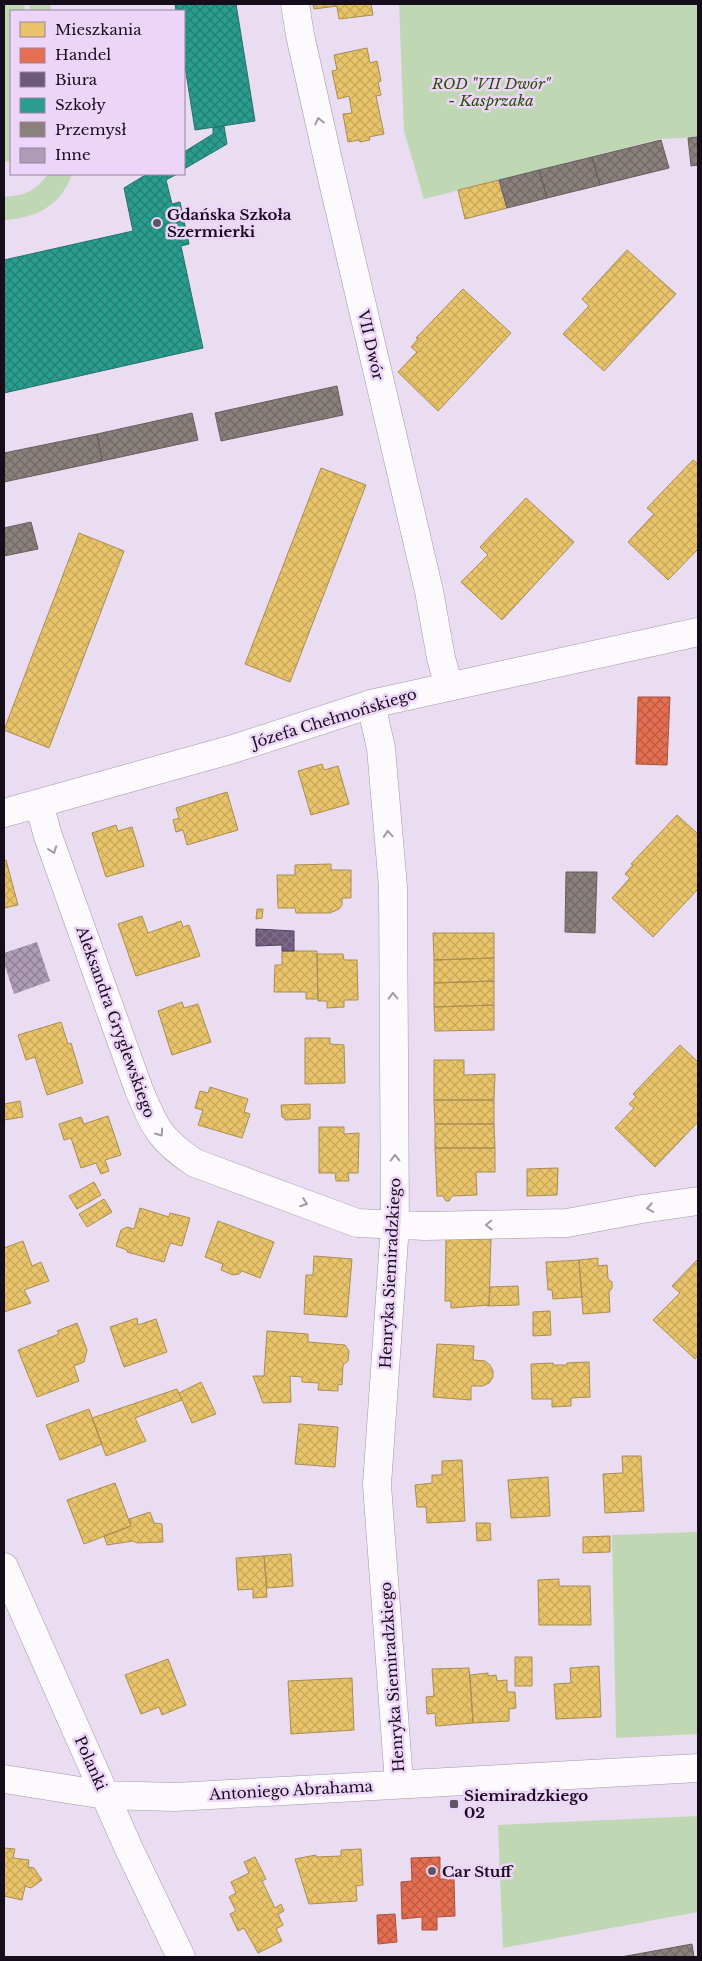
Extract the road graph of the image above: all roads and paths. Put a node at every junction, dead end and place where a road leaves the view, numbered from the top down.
1 (295, 4) edge
2 (698, 632) edge
3 (449, 686) junction
4 (371, 704) junction
5 (39, 804) junction
6 (4, 813) edge
7 (698, 1201) edge
8 (396, 1225) junction
9 (4, 1567) edge
10 (698, 1768) edge
11 (4, 1779) edge
12 (399, 1783) junction
13 (105, 1795) junction
14 (181, 1957) edge

3 -> 1 street, VII Dwór
2 - 3 street, Józefa Chełmońskiego
3 - 4 street, Józefa Chełmońskiego
4 - 5 street, Józefa Chełmońskiego
8 -> 4 street, Henryka Siemiradzkiego
5 - 6 street, Józefa Chełmońskiego
5 -> 8 street, Aleksandra Gryglewskiego
7 -> 8 street, Aleksandra Gryglewskiego
8 - 12 street, Henryka Siemiradzkiego
9 - 13 street, Polanki
10 - 12 street, Antoniego Abrahama
11 - 13 street, Antoniego Abrahama
12 - 13 street, Antoniego Abrahama
13 - 14 street, Polanki

